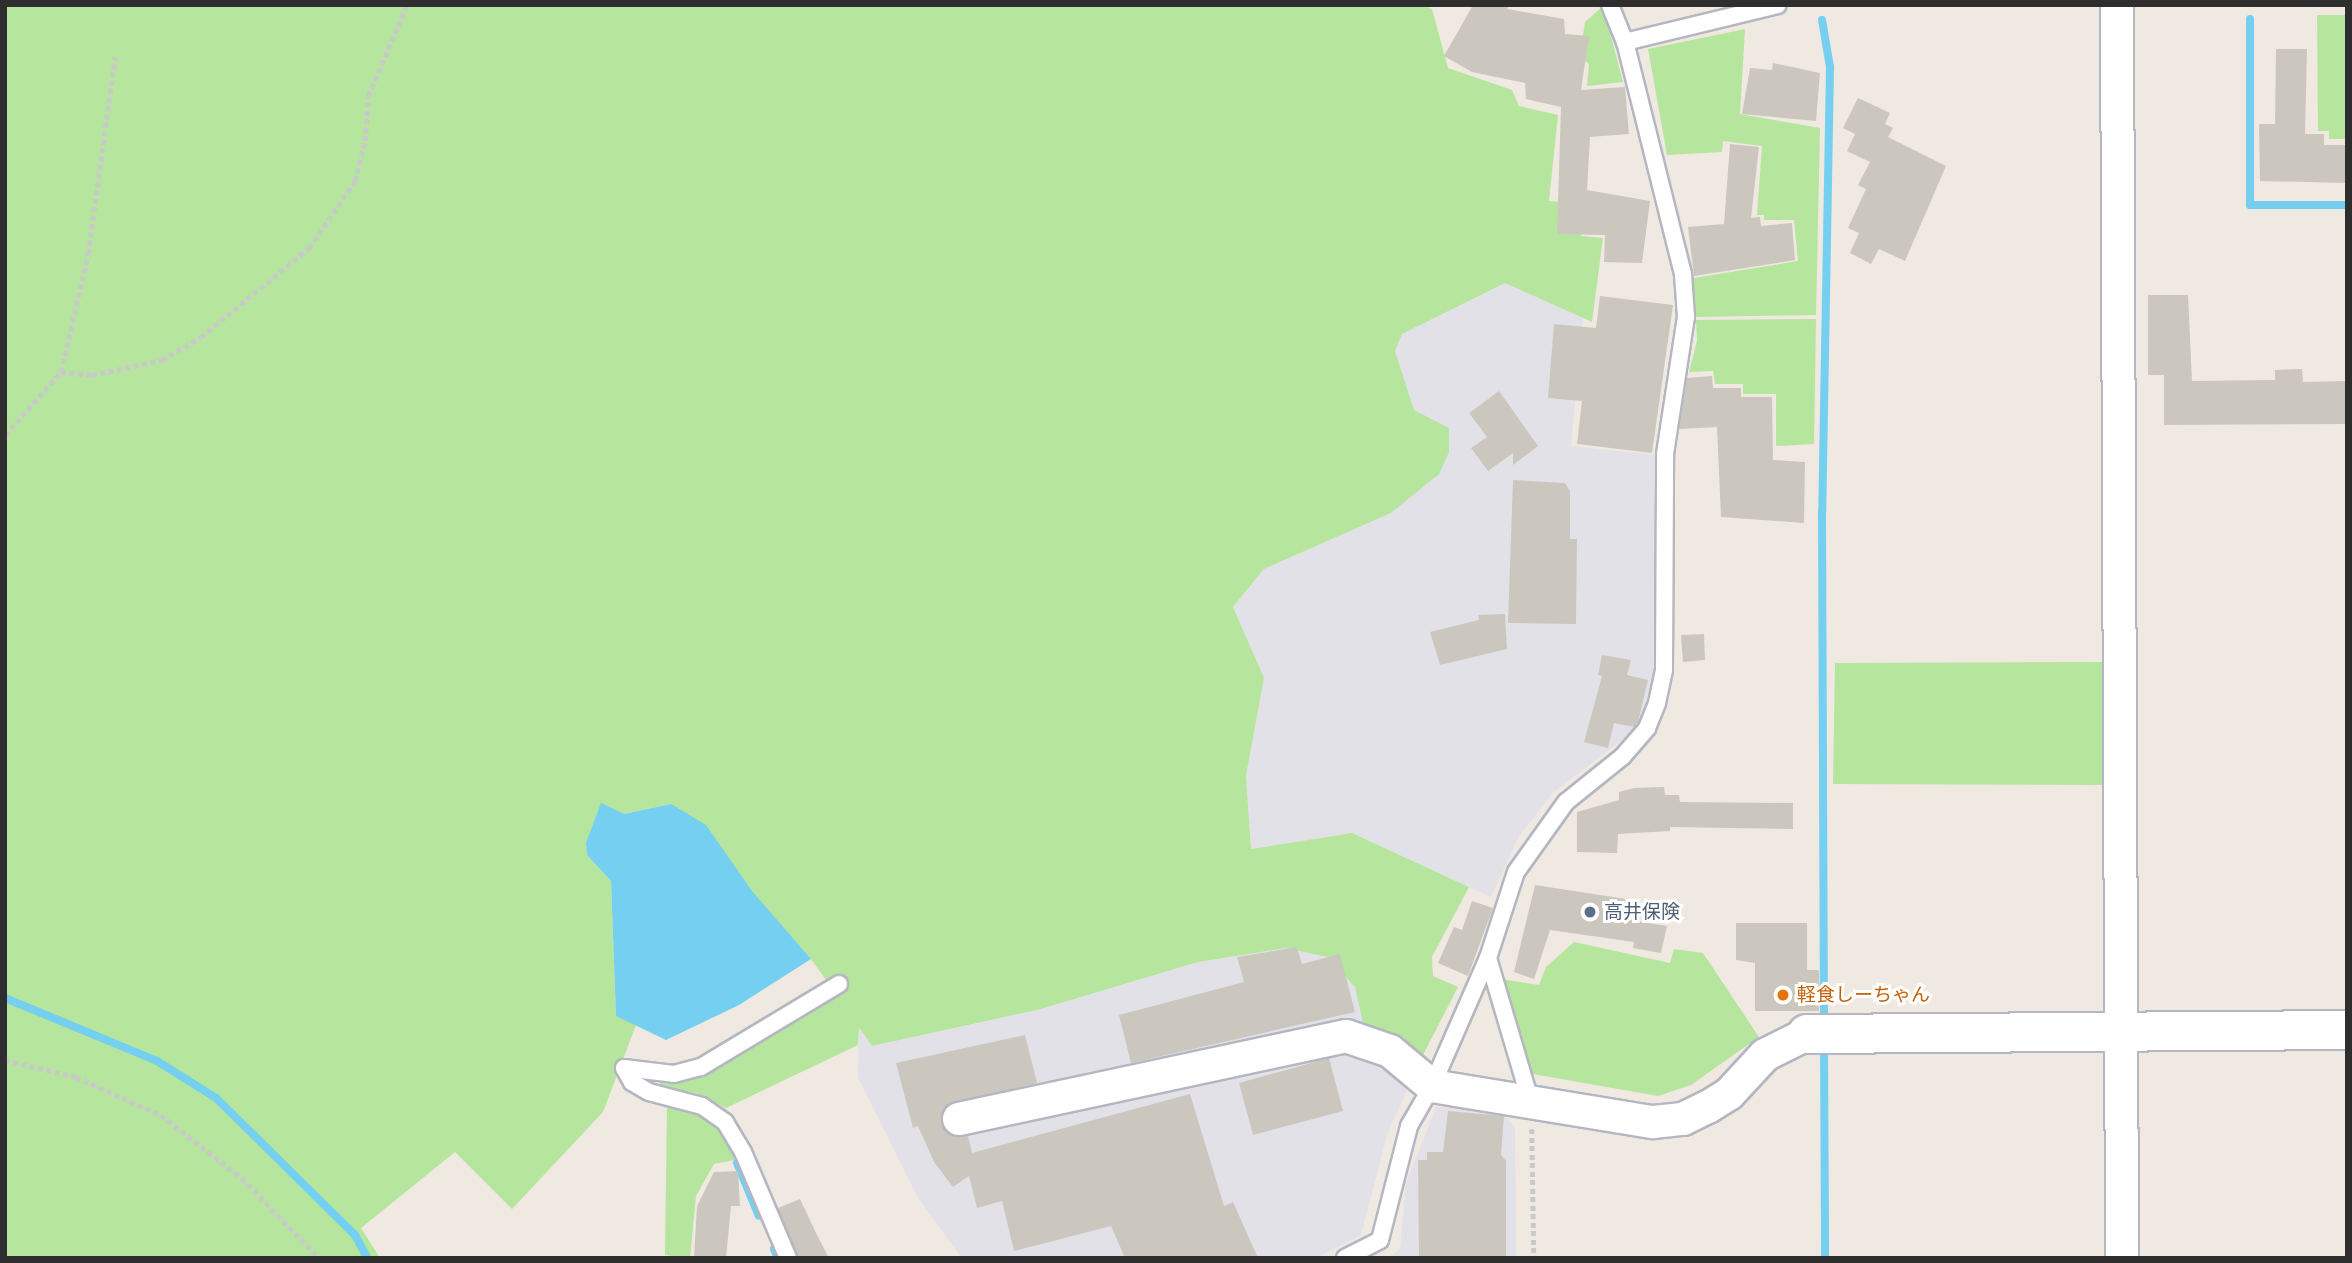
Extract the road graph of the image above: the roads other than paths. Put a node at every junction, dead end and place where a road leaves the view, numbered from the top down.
1 (1610, 5) edge
2 (1778, 5) edge
3 (2117, 5) edge
4 (1625, 42) junction
5 (1488, 958) junction
6 (839, 984) dead end
7 (2347, 1030) edge
8 (2121, 1031) junction
9 (1824, 1034) joint
10 (1432, 1086) junction
11 (1532, 1105) junction
12 (959, 1119) dead end
13 (788, 1258) edge
14 (1345, 1258) edge
15 (2122, 1258) edge

1 - 4 lane
2 - 4 lane
3 - 8 street
4 - 5 lane
5 - 10 lane
5 - 11 lane
6 - 13 lane
7 - 8 street
8 - 9 street
8 - 15 street
9 - 11 street
10 - 11 street
10 - 12 street
10 - 14 lane

